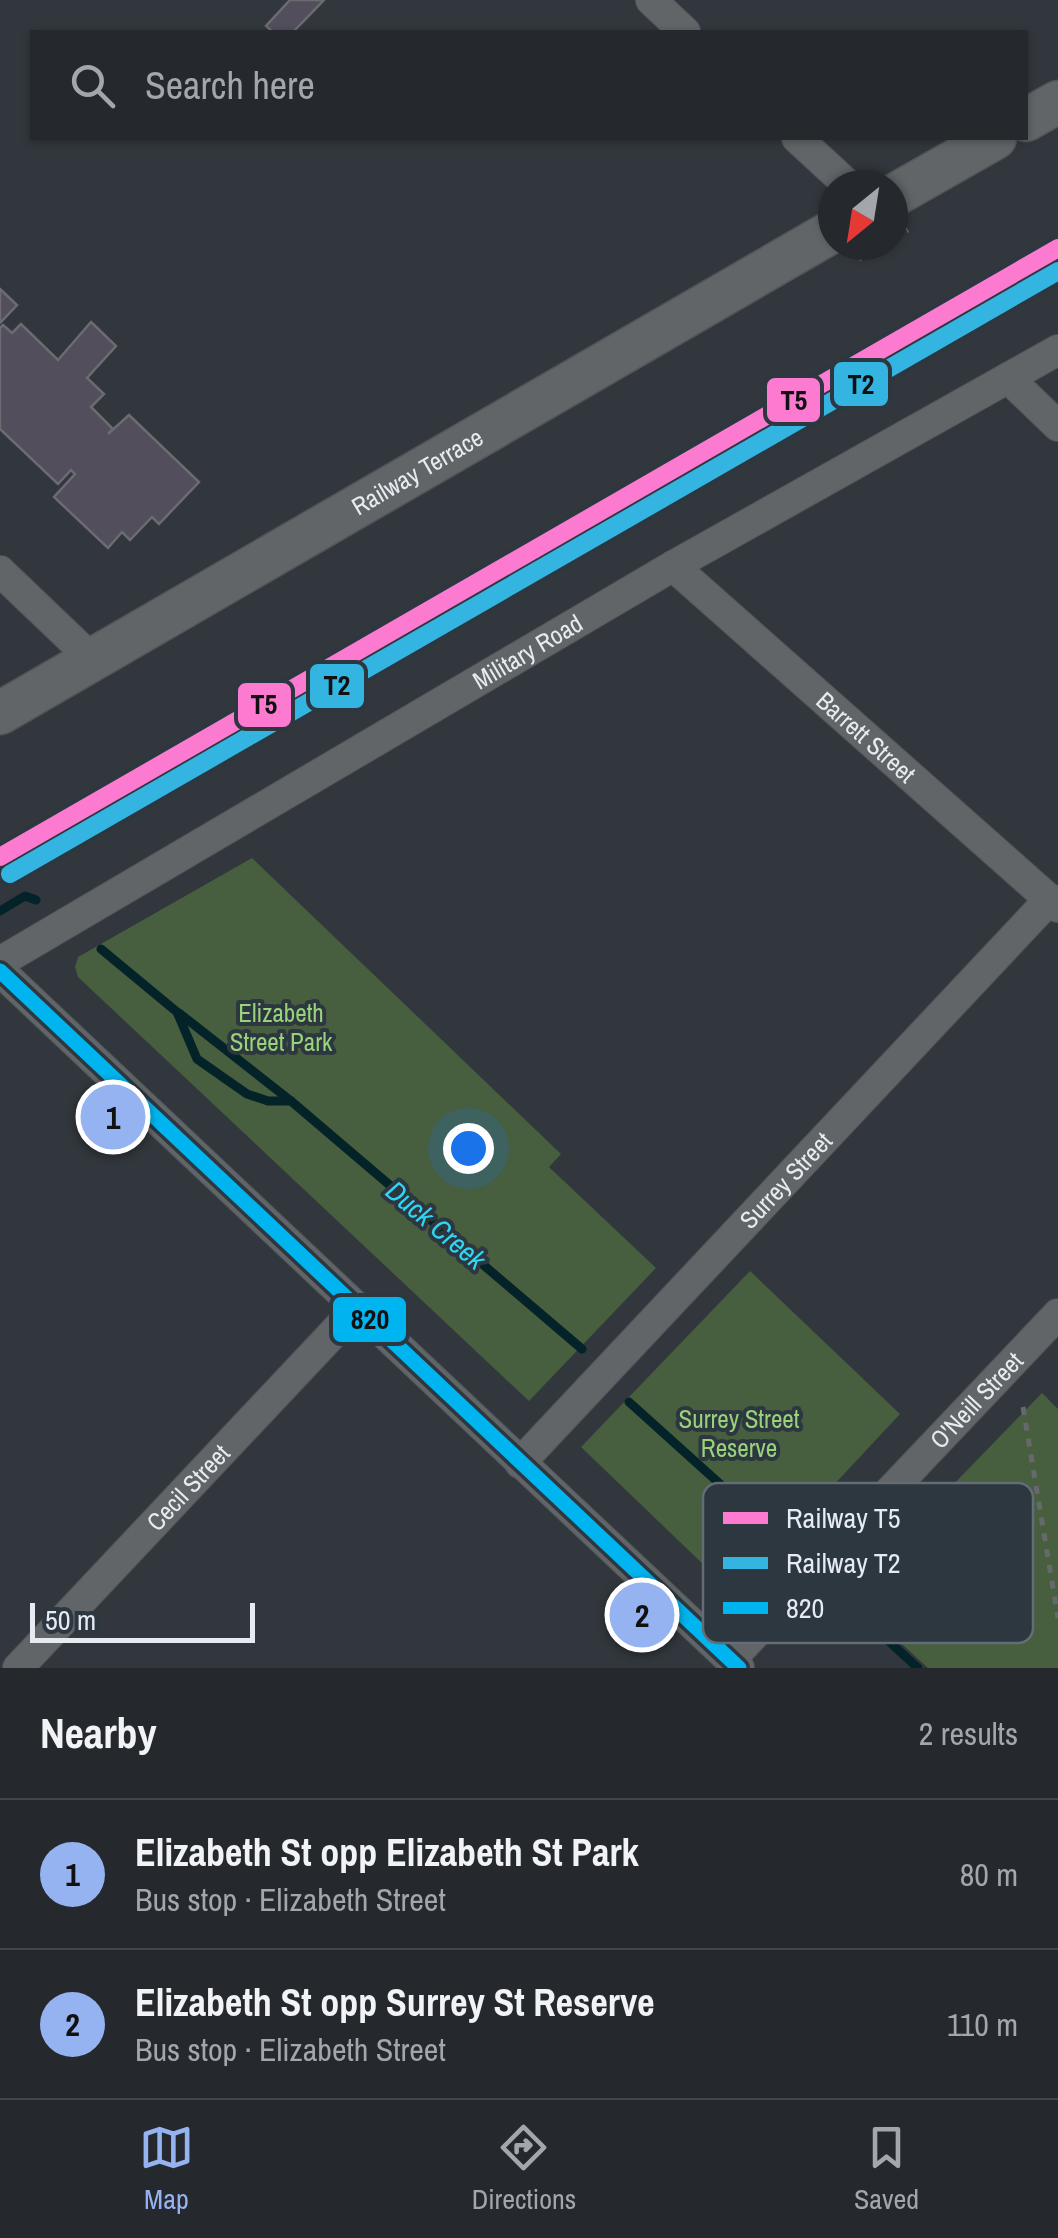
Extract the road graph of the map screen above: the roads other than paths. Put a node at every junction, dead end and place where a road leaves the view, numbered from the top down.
1 (651, 0) edge
2 (683, 30) edge
3 (1058, 102) edge
4 (1028, 119) edge
5 (799, 140) edge
6 (992, 140) edge
7 (832, 170) edge
8 (908, 188) edge
9 (818, 240) edge
10 (1058, 350) edge
11 (1008, 378) junction
12 (1058, 426) edge
13 (672, 566) junction
14 (0, 571) edge
15 (91, 658) junction
16 (0, 713) edge
17 (1054, 903) edge
18 (0, 962) edge
19 (0, 971) edge
20 (356, 1309) junction
21 (1058, 1314) edge
22 (520, 1463) junction
23 (902, 1483) edge
24 (703, 1634) edge
25 (713, 1643) edge
26 (754, 1643) edge
27 (735, 1664) edge
28 (18, 1668) edge

1 - 2 street
3 - 4 main road
5 - 7 street
6 - 8 main road
9 - 15 main road, Railway Terrace
10 - 11 street, Military Road
11 - 12 street
11 - 13 street, Military Road
13 - 17 street, Barrett Street
13 - 18 street, Military Road
14 - 15 street
15 - 16 main road, Railway Terrace
17 - 22 street, Surrey Street
19 - 20 street
20 - 22 street
20 - 28 street, Cecil Street
21 - 23 street, O'Neill Street
22 - 24 street
25 - 27 street
26 - 27 street, O'Neill Street

